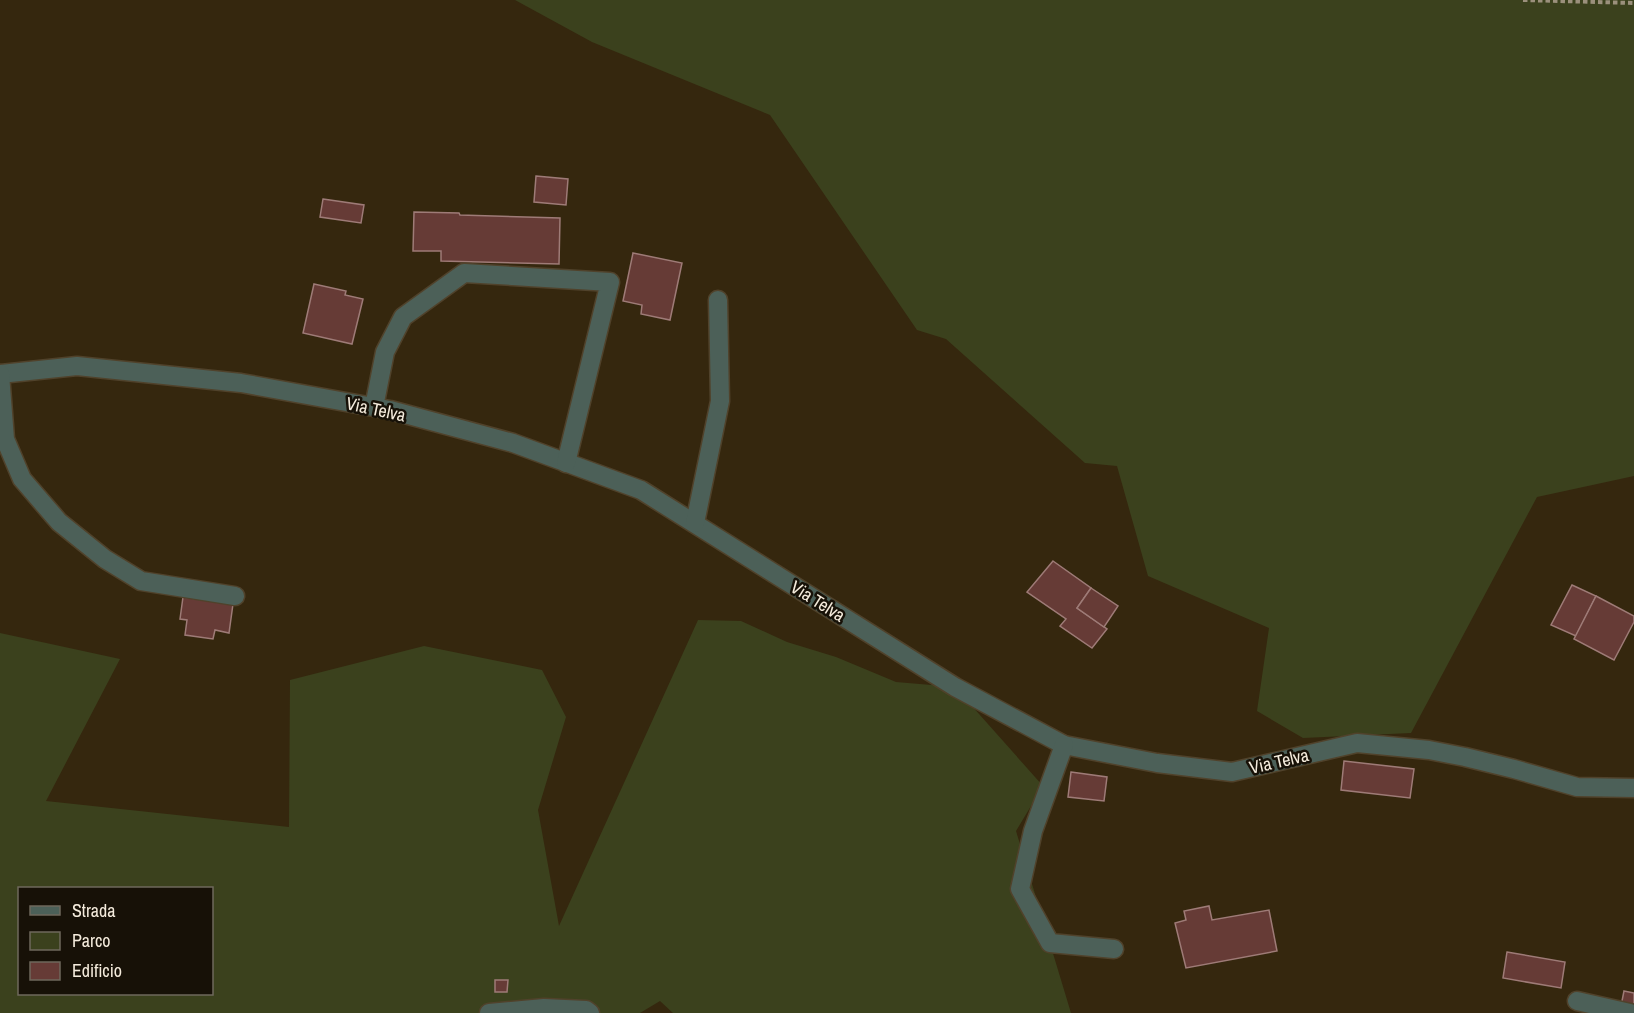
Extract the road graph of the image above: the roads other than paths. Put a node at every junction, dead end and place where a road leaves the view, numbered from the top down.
1 (717, 300) dead end
2 (0, 374) edge
3 (374, 407) junction
4 (566, 463) junction
5 (695, 524) junction
6 (235, 596) dead end
7 (1064, 745) junction
8 (1634, 788) edge
9 (1114, 949) dead end
10 (1577, 1001) dead end
11 (489, 1013) edge
12 (590, 1013) edge
13 (1630, 1013) edge

1 - 5 street
2 - 3 street, Via Telva
2 - 6 street
3 - 4 street, Via Telva
3 - 4 street
4 - 5 street, Via Telva
5 - 7 street, Via Telva
7 - 8 street, Via Telva
7 - 9 street
10 - 13 street
11 - 12 street

